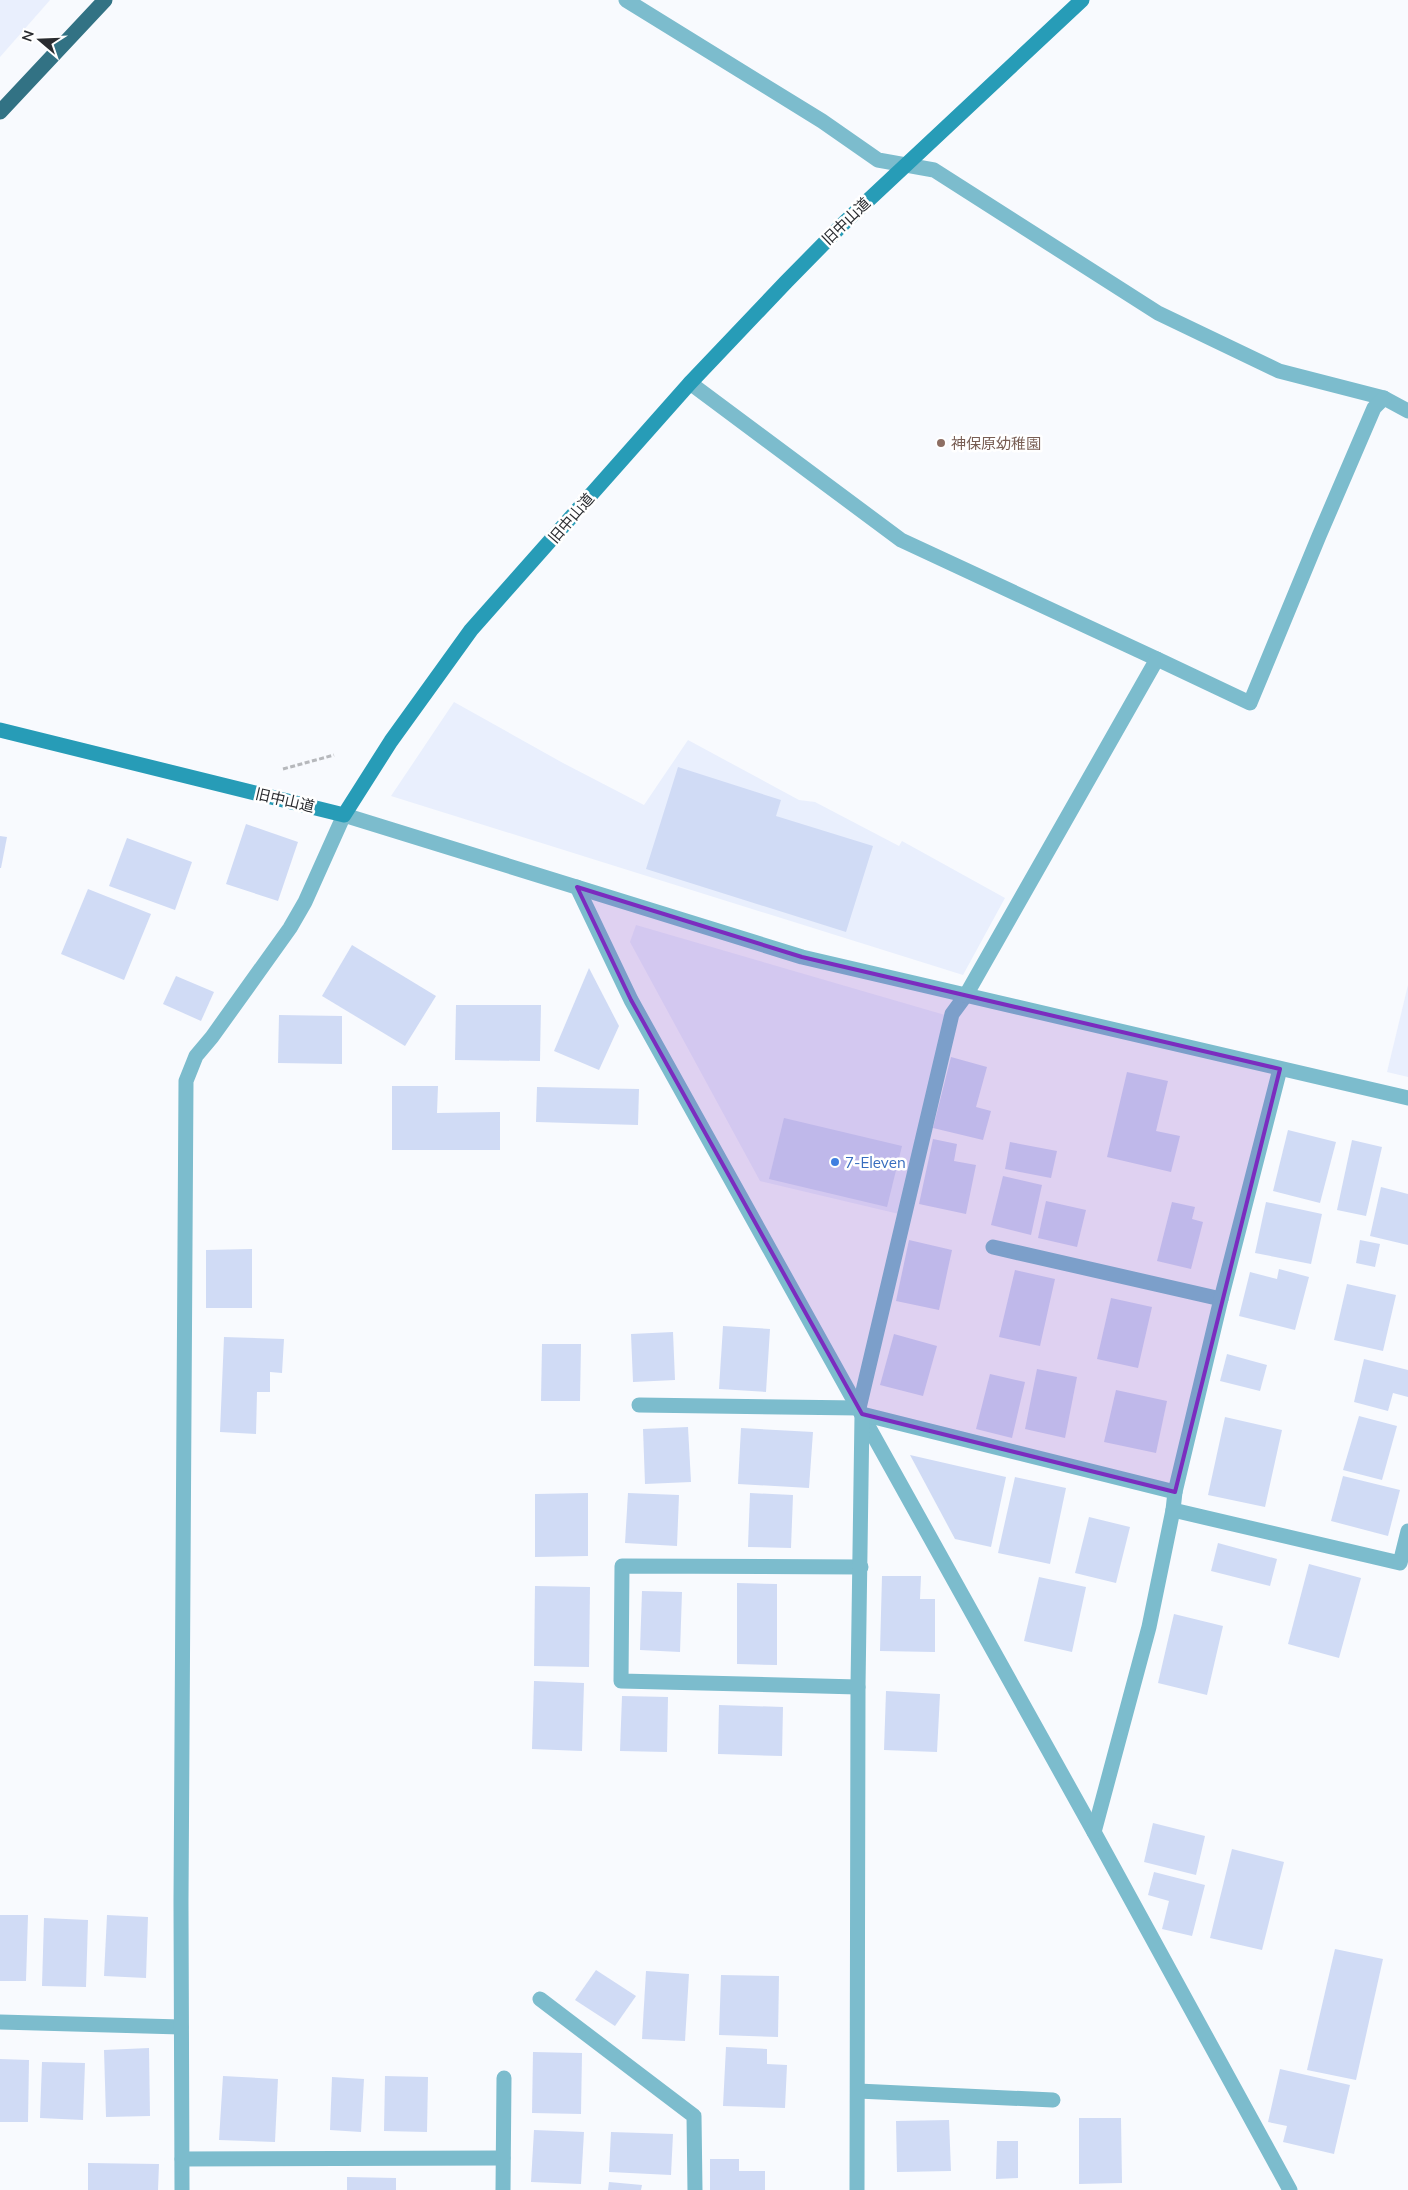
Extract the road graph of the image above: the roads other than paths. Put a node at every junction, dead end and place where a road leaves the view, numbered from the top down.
1 (105, 0) edge
2 (626, 0) edge
3 (1082, 0) edge
4 (0, 112) edge
5 (904, 165) junction
6 (690, 383) junction
7 (1384, 398) junction
8 (1408, 411) edge
9 (1157, 659) junction
10 (0, 730) edge
11 (344, 814) junction
12 (577, 886) junction
13 (966, 995) junction
14 (1280, 1069) junction
15 (1408, 1098) edge
16 (993, 1247) dead end
17 (1221, 1299) junction
18 (639, 1405) dead end
19 (861, 1411) junction
20 (1175, 1492) junction
21 (1173, 1510) junction
22 (1408, 1531) edge
23 (861, 1567) junction
24 (858, 1687) junction
25 (1094, 1832) junction
26 (540, 1999) dead end
27 (0, 2022) edge
28 (181, 2027) junction
29 (504, 2078) dead end
30 (858, 2091) junction
31 (1053, 2100) dead end
32 (503, 2158) junction
33 (182, 2159) junction
34 (182, 2190) edge
35 (503, 2190) edge
36 (695, 2190) edge
37 (857, 2190) edge
38 (1290, 2190) edge

1 - 4 highway
2 - 5 street
3 - 5 main road, 旧中山道
5 - 6 main road, 旧中山道
5 - 7 street
6 - 9 street
6 - 11 main road, 旧中山道
7 - 8 street
7 - 9 street
9 - 13 street
10 - 11 main road, 旧中山道
11 - 12 street
11 - 28 street
12 - 13 street
12 - 19 street
13 - 14 street
13 - 19 street
14 - 15 street
14 - 17 street
16 - 17 street
17 - 20 street
18 - 19 street
19 - 20 street
19 - 23 street
19 - 25 street
20 - 21 street
21 - 22 street
21 - 25 street
23 - 24 street
23 - 24 street
24 - 30 street
25 - 38 street
26 - 36 street
27 - 28 street
28 - 33 street
29 - 32 street
30 - 31 street
30 - 37 street
32 - 33 street
32 - 35 street
33 - 34 street

